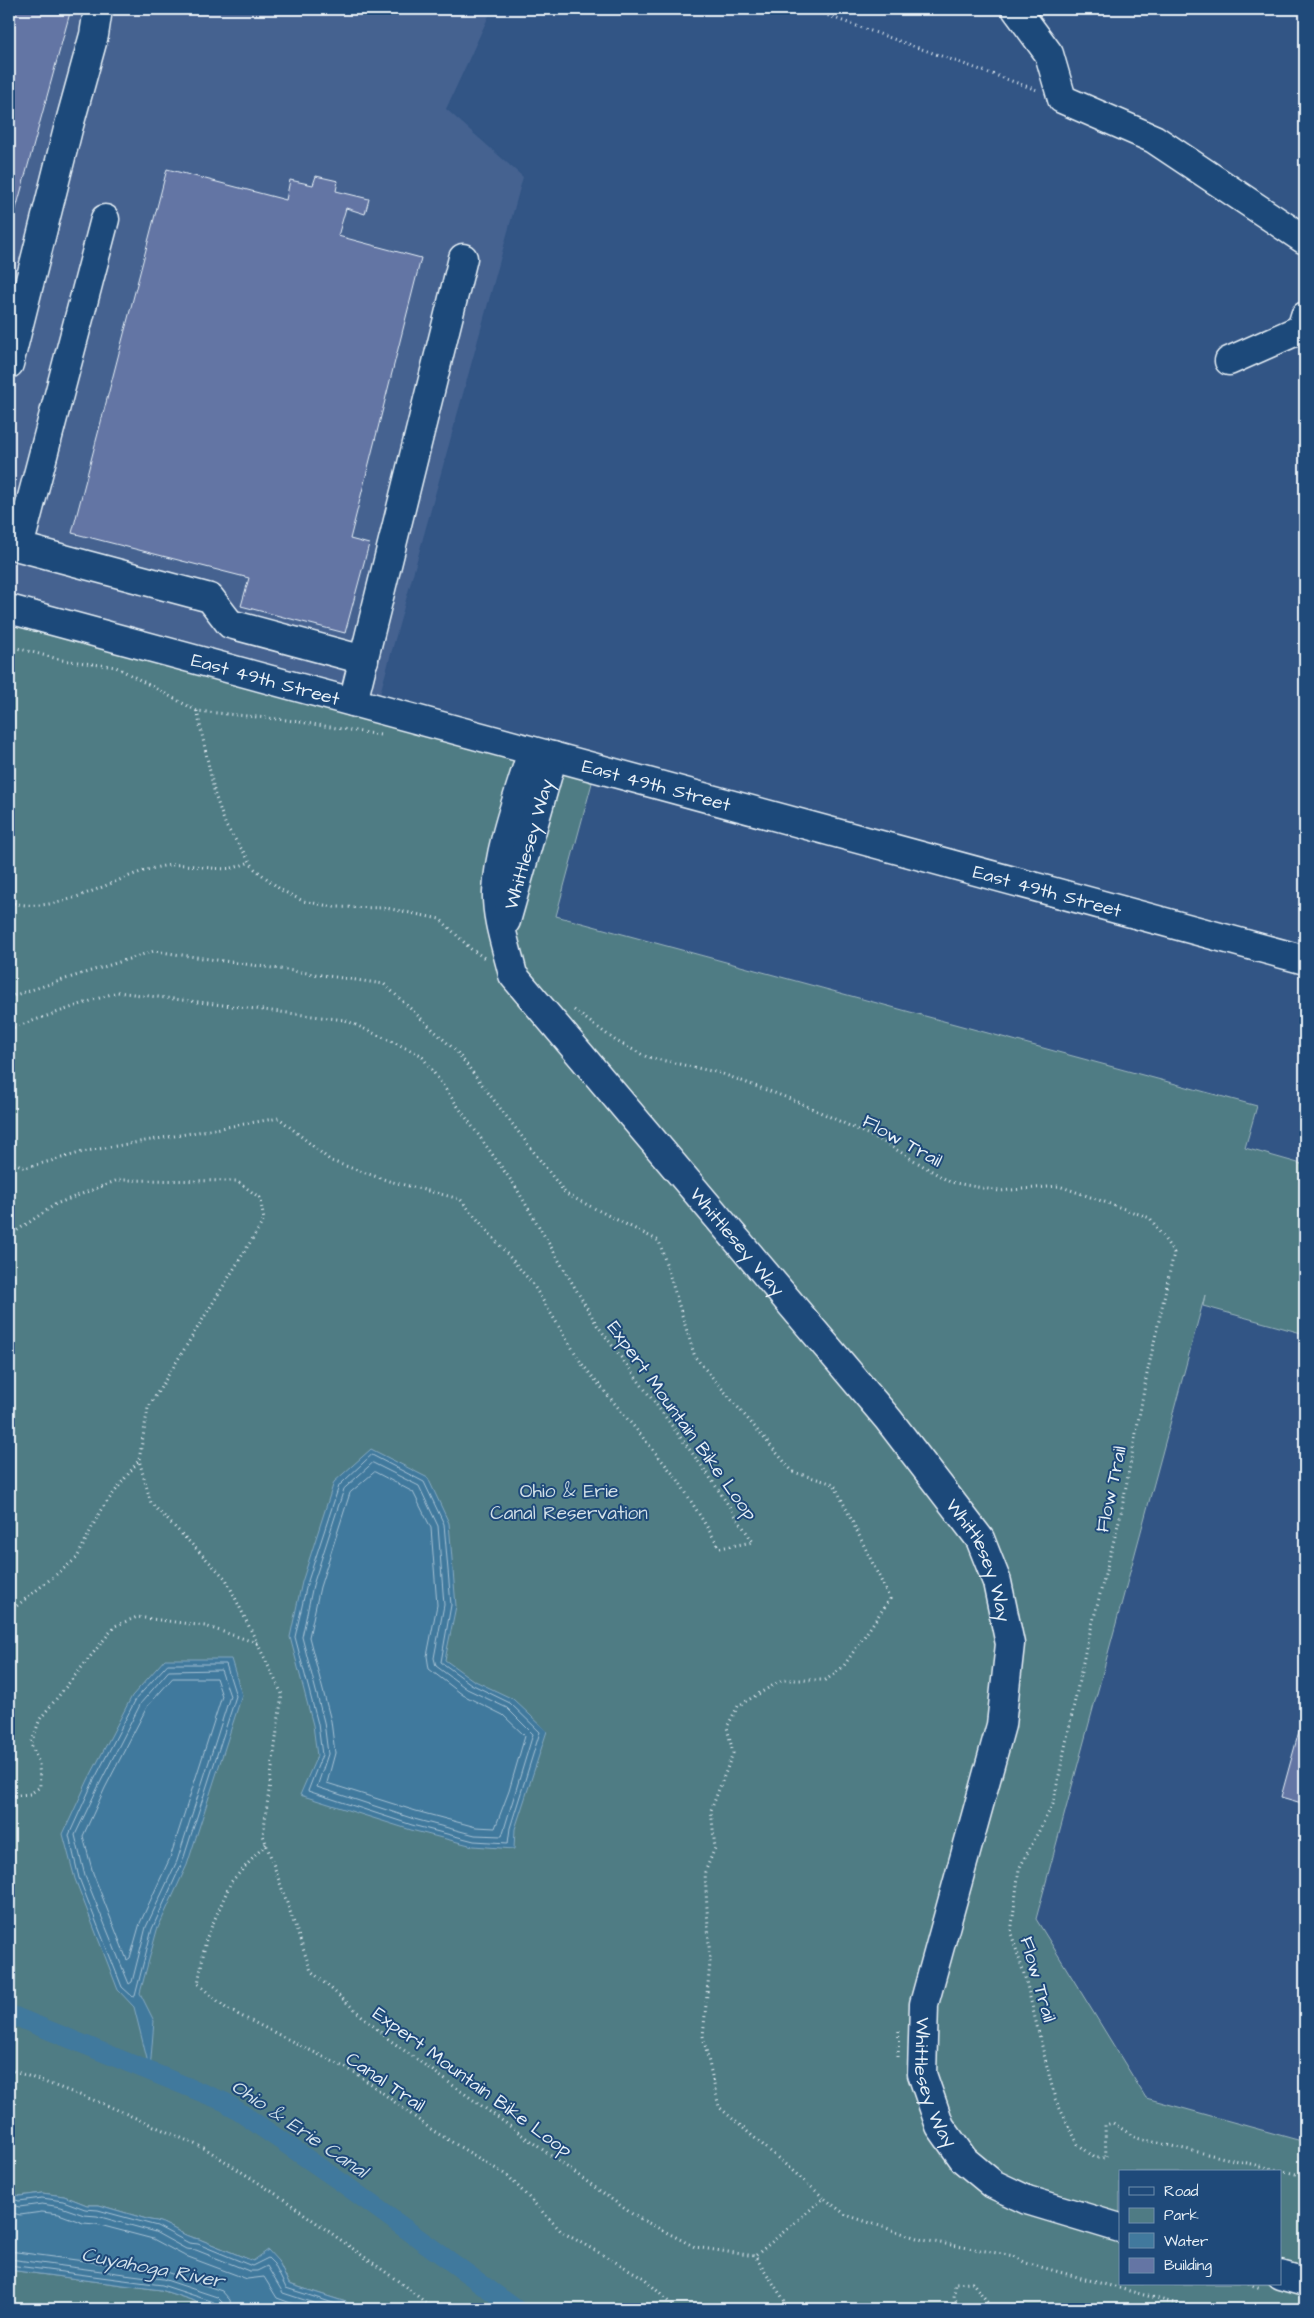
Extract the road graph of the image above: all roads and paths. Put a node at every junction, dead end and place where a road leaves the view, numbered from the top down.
1 (98, 9) edge
2 (809, 9) edge
3 (1016, 9) edge
4 (1062, 100) junction
5 (105, 219) dead end
6 (1305, 240) edge
7 (463, 258) dead end
8 (1305, 316) edge
9 (1229, 361) dead end
10 (9, 364) edge
11 (9, 609) edge
12 (9, 646) edge
13 (364, 660) junction
14 (353, 702) junction
15 (197, 711) junction
16 (386, 736) dead end
17 (542, 754) junction
18 (250, 862) junction
19 (9, 902) edge
20 (493, 941) junction
21 (487, 959) junction
22 (1305, 960) edge
23 (489, 965) dead end
24 (9, 997) edge
25 (573, 1009) dead end
26 (9, 1029) edge
27 (9, 1160) edge
28 (9, 1236) edge
29 (139, 1460) junction
30 (9, 1612) edge
31 (257, 1643) junction
32 (9, 1796) edge
33 (266, 1844) junction
34 (900, 2022) dead end
35 (899, 2067) dead end
36 (9, 2070) edge
37 (1278, 2170) edge
38 (1282, 2171) edge
39 (1305, 2176) edge
40 (824, 2198) junction
41 (1119, 2227) edge
42 (755, 2256) junction
43 (1282, 2275) edge
44 (1305, 2282) edge
45 (434, 2309) edge
46 (676, 2309) edge
47 (790, 2309) edge
48 (962, 2309) edge
49 (993, 2309) edge
50 (1196, 2309) edge

1 - 10 street
2 - 4 path
3 - 4 street
4 - 6 street
5 - 13 street
7 - 13 street
8 - 9 street
11 - 14 street, East 49th Street
12 - 15 path
13 - 14 street
14 - 17 street, East 49th Street
15 - 16 path
15 - 18 path
17 - 20 street, Whittlesey Way
17 - 22 street, East 49th Street
18 - 19 path
18 - 21 path
20 - 21 path
20 - 41 street, Whittlesey Way
21 - 23 path
24 - 40 path
25 - 37 path, Flow Trail
26 - 27 path, Expert Mountain Bike Loop
28 - 29 path, Expert Mountain Bike Loop
29 - 30 path
29 - 31 path, Expert Mountain Bike Loop
31 - 32 path
31 - 33 path, Expert Mountain Bike Loop
33 - 42 path, Expert Mountain Bike Loop
33 - 46 path, Canal Trail
34 - 35 path
36 - 45 path
38 - 39 path, Flow Trail
40 - 42 path
40 - 50 path
42 - 47 path
43 - 44 street
48 - 49 path

